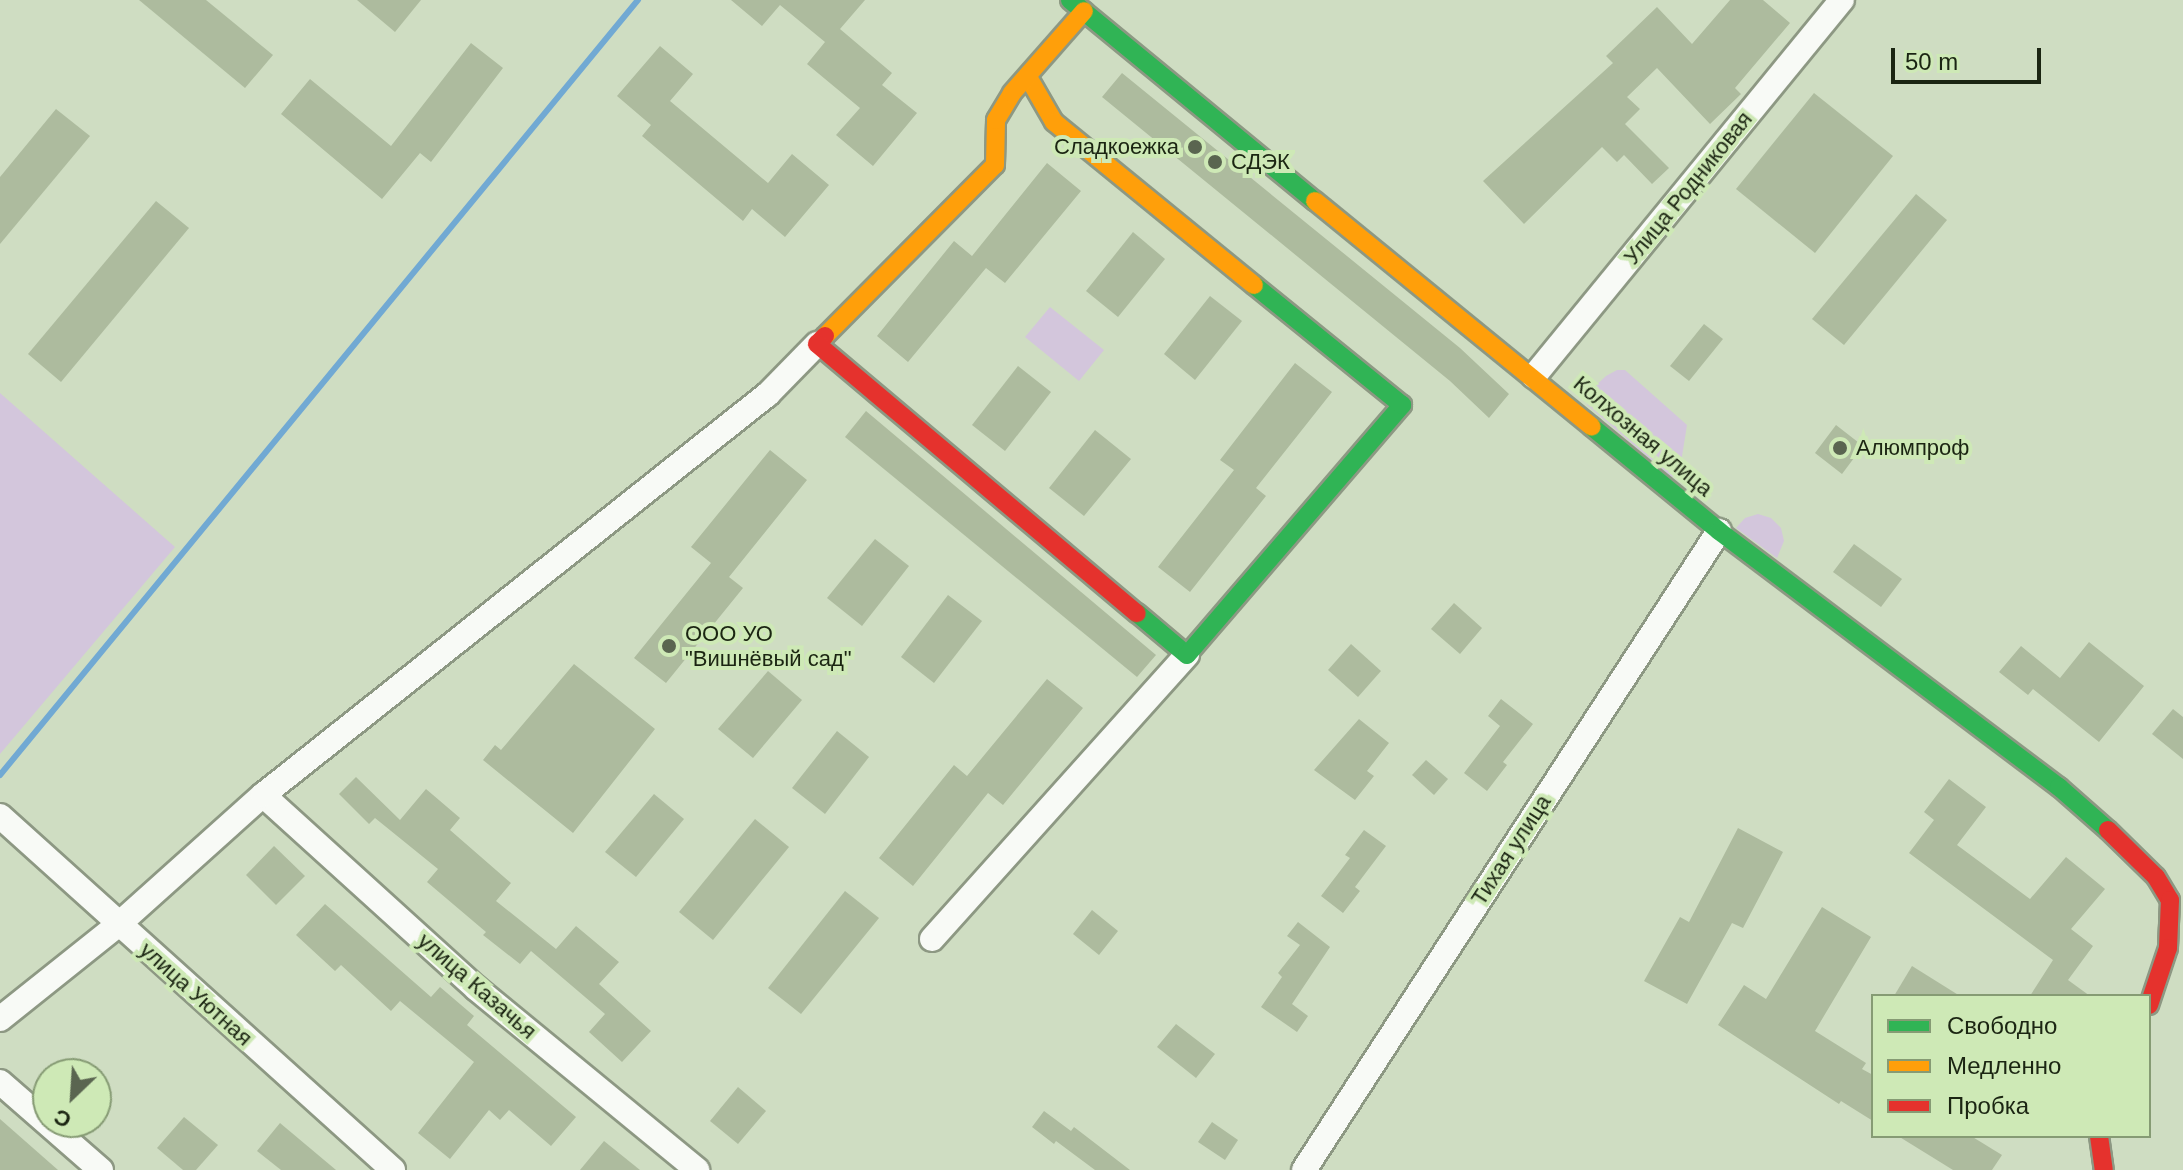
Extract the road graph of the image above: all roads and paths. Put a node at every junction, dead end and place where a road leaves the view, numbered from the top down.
1 (1842, 0) edge
2 (1077, 5) edge
3 (1028, 77) junction
4 (817, 344) junction
5 (1534, 376) junction
6 (1719, 531) junction
7 (1187, 655) junction
8 (263, 795) junction
9 (0, 816) edge
10 (2176, 901) edge
11 (119, 924) junction
12 (932, 939) dead end
13 (2151, 999) edge
14 (0, 1019) edge
15 (0, 1082) edge
16 (2099, 1138) edge
17 (101, 1170) edge
18 (393, 1170) edge
19 (697, 1170) edge
20 (1304, 1170) edge
21 (2104, 1170) edge

1 - 5 street, Улица Родниковая
2 - 3 street
2 - 5 street, Колхозная улица
3 - 4 street
3 - 7 street
4 - 7 street
4 - 8 street
5 - 6 street, Колхозная улица
6 - 10 street, Колхозная улица
6 - 20 street, Тихая улица
7 - 12 street
8 - 11 street
8 - 19 street, улица Казачья
9 - 11 street, улица Уютная
10 - 13 street
11 - 14 street
11 - 18 street, улица Уютная
15 - 17 street
16 - 21 street

